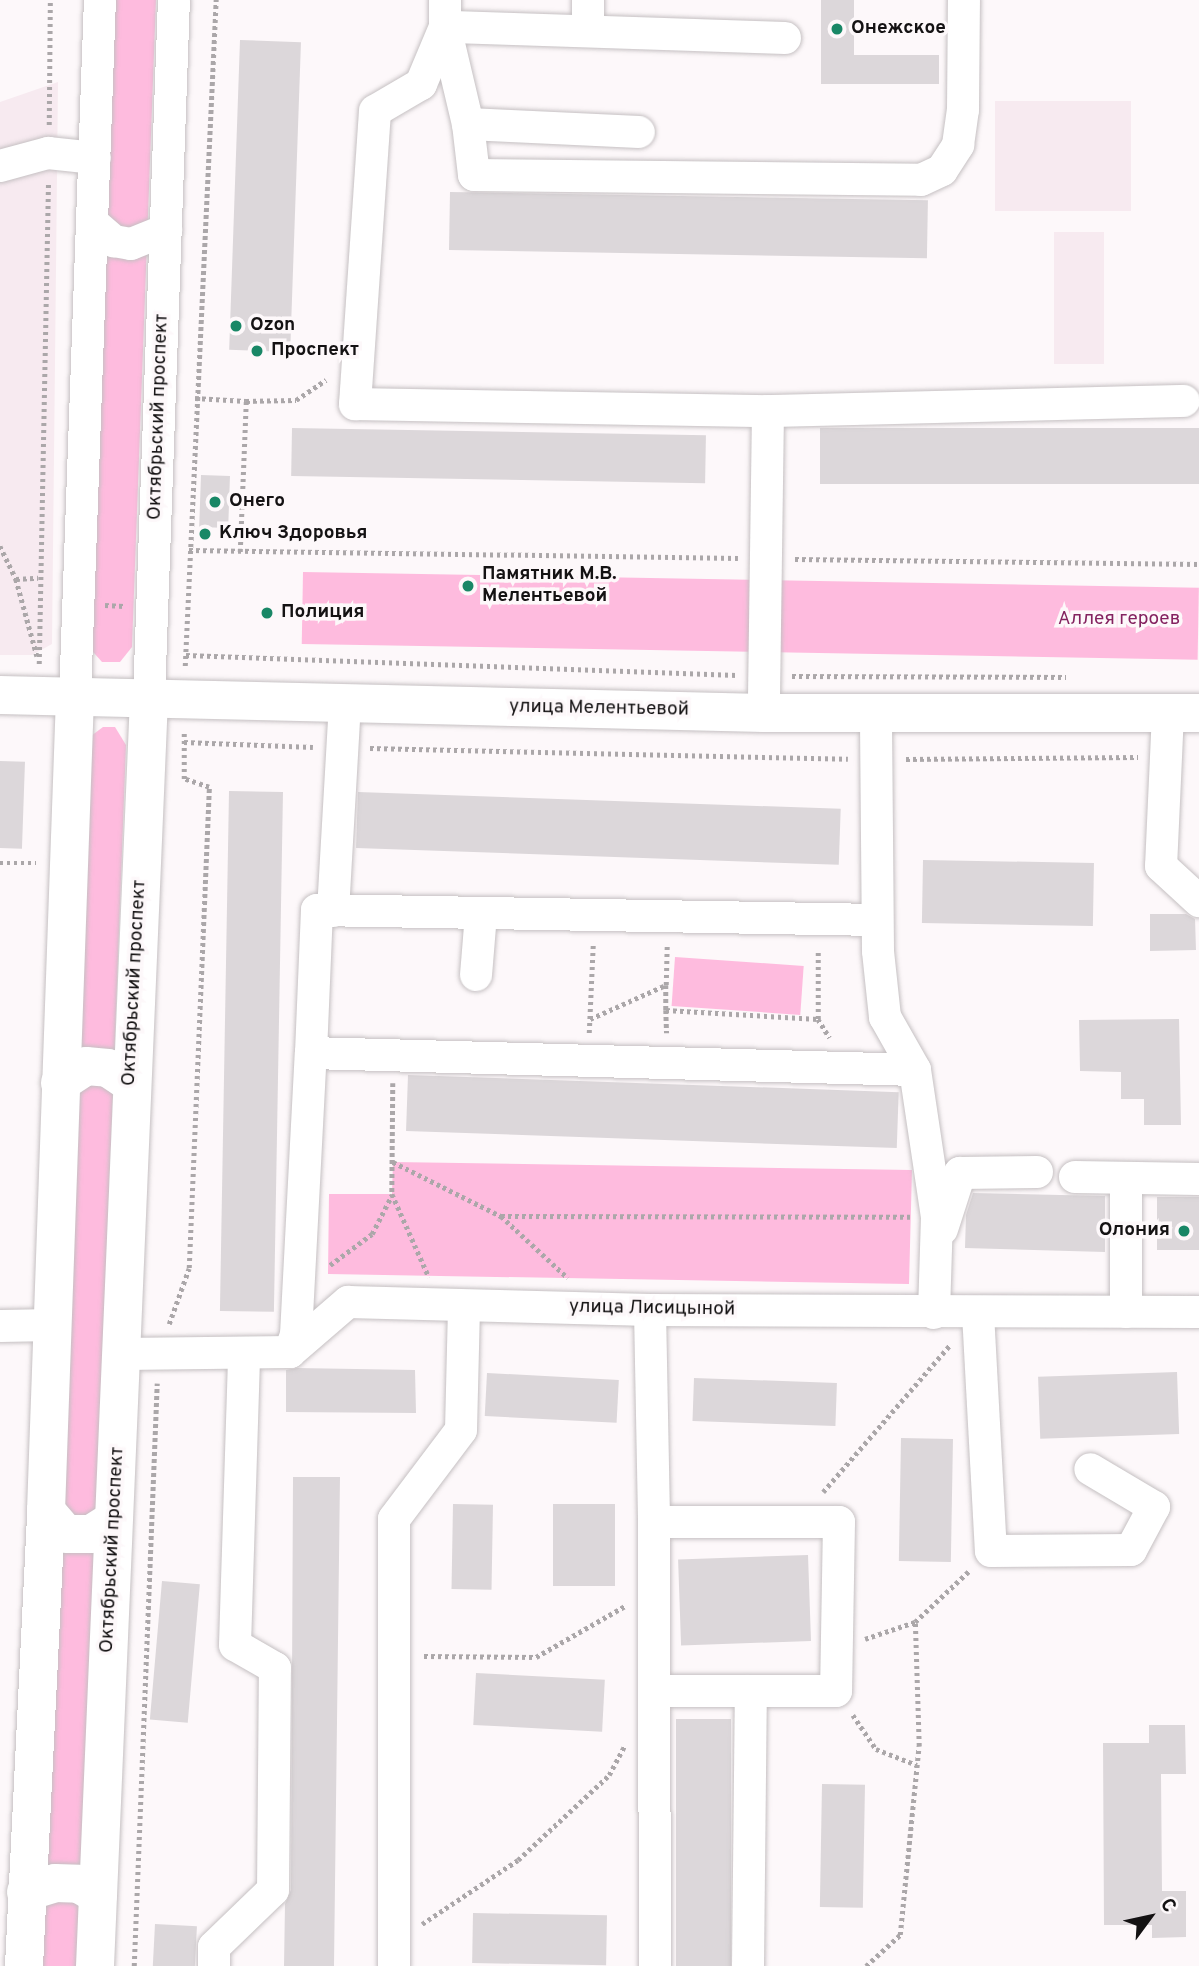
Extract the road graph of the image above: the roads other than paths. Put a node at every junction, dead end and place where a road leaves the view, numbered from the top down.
1 (100, 0) edge
2 (174, 0) edge
3 (588, 0) edge
4 (964, 0) edge
5 (445, 13) edge
6 (588, 31) junction
7 (785, 38) dead end
8 (468, 124) junction
9 (639, 132) dead end
10 (95, 158) junction
11 (0, 166) edge
12 (93, 223) junction
13 (166, 230) junction
14 (1184, 401) dead end
15 (768, 411) junction
16 (764, 694) junction
17 (0, 695) edge
18 (75, 696) junction
19 (149, 697) junction
20 (345, 703) junction
21 (1183, 713) edge
22 (876, 714) junction
23 (1199, 901) edge
24 (333, 911) junction
25 (481, 914) junction
26 (876, 920) junction
27 (476, 975) dead end
28 (311, 1053) junction
29 (915, 1070) junction
30 (60, 1083) junction
31 (130, 1083) junction
32 (1037, 1172) dead end
33 (1075, 1177) dead end
34 (1126, 1178) junction
35 (1199, 1179) edge
36 (937, 1232) junction
37 (450, 1306) junction
38 (650, 1310) junction
39 (1126, 1312) junction
40 (1199, 1312) edge
41 (934, 1313) junction
42 (978, 1313) junction
43 (50, 1325) junction
44 (0, 1326) edge
45 (290, 1352) junction
46 (244, 1353) junction
47 (123, 1354) junction
48 (1090, 1469) dead end
49 (46, 1511) junction
50 (113, 1520) junction
51 (654, 1522) junction
52 (653, 1691) junction
53 (751, 1692) junction
54 (26, 1892) junction
55 (97, 1895) junction
56 (394, 1954) edge
57 (24, 1966) edge
58 (95, 1966) edge
59 (214, 1966) edge
60 (655, 1966) edge
61 (748, 1966) edge

1 - 10 street
2 - 13 street, Октябрьский проспект
3 - 6 street
4 - 8 street
5 - 6 street
5 - 8 street
5 - 15 street
6 - 7 street
8 - 9 street
10 - 11 street
10 - 12 street
12 - 13 street
12 - 18 street
13 - 19 street, Октябрьский проспект
14 - 15 street
15 - 16 street
16 - 20 main road, улица Мелентьевой
16 - 22 main road, улица Мелентьевой
17 - 18 main road, улица Мелентьевой
18 - 19 main road, улица Мелентьевой
18 - 30 main road
19 - 20 main road, улица Мелентьевой
19 - 31 main road, Октябрьский проспект
20 - 24 street
21 - 22 main road, улица Мелентьевой
21 - 23 street
22 - 26 street
24 - 25 street
24 - 28 street
25 - 26 street
25 - 27 street
26 - 29 street
28 - 29 street
28 - 45 street
29 - 36 street
30 - 31 main road
30 - 43 main road
31 - 47 main road, Октябрьский проспект
32 - 36 street
33 - 34 street
34 - 35 street
34 - 39 street
36 - 41 street
37 - 38 street, улица Лисицыной
37 - 45 street, улица Лисицыной
37 - 56 street
38 - 41 street, улица Лисицыной
38 - 51 street
39 - 40 street, улица Лисицыной
39 - 42 street, улица Лисицыной
41 - 42 street, улица Лисицыной
42 - 48 street
43 - 44 street
43 - 49 main road
45 - 46 street
46 - 47 street
46 - 59 street
47 - 50 main road, Октябрьский проспект
49 - 50 main road
49 - 54 main road
50 - 55 main road, Октябрьский проспект
51 - 52 street
51 - 53 street
52 - 53 street
52 - 60 street
53 - 61 street
54 - 55 main road
54 - 57 main road
55 - 58 main road, Октябрьский проспект

